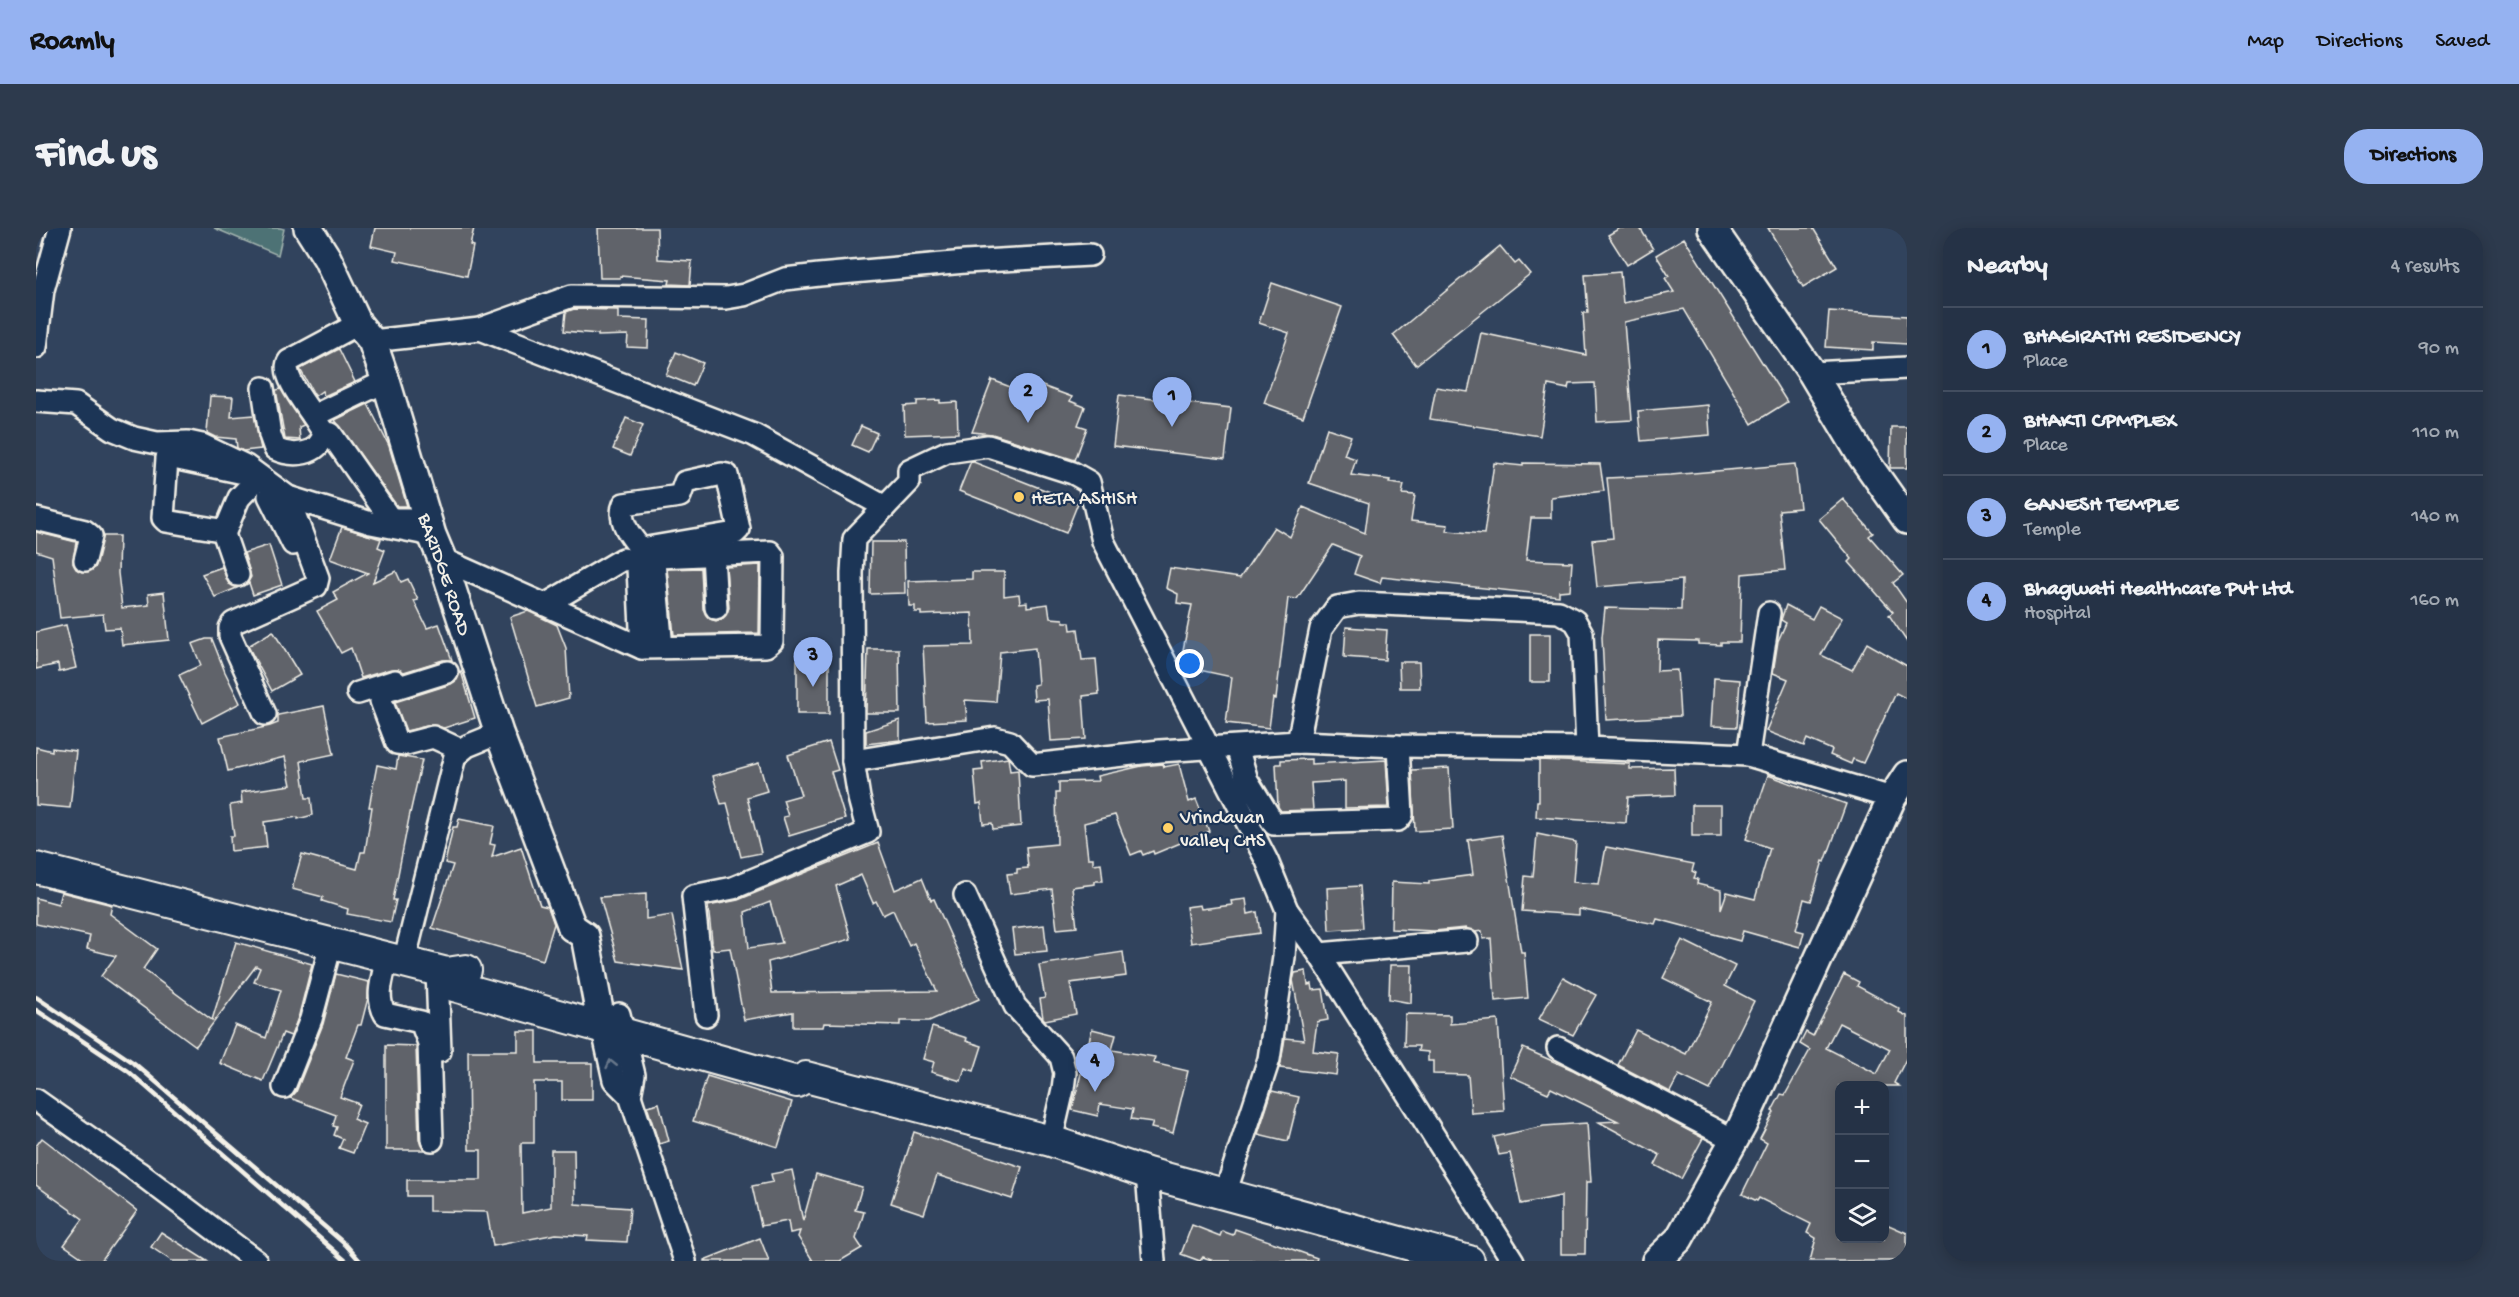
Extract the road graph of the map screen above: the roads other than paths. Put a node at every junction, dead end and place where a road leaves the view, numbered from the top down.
1 (60, 228) edge
2 (308, 228) edge
3 (1712, 228) edge
4 (1090, 255) dead end
5 (480, 329) junction
6 (365, 332) junction
7 (36, 347) edge
8 (1907, 368) edge
9 (1812, 374) junction
10 (386, 381) junction
11 (262, 388) dead end
12 (36, 401) edge
13 (319, 425) junction
14 (174, 450) junction
15 (271, 491) junction
16 (885, 507) junction
17 (36, 519) edge
18 (1907, 520) edge
19 (224, 534) junction
20 (434, 537) junction
21 (293, 544) dead end
22 (713, 554) junction
23 (637, 555) junction
24 (85, 560) dead end
25 (238, 575) dead end
26 (545, 605) junction
27 (716, 608) dead end
28 (1769, 613) dead end
29 (652, 648) junction
30 (472, 653) junction
31 (447, 672) dead end
32 (358, 693) dead end
33 (265, 714) dead end
34 (499, 733) junction
35 (1298, 742) junction
36 (1238, 747) junction
37 (1210, 748) junction
38 (1587, 748) junction
39 (461, 750) junction
40 (1399, 751) junction
41 (1748, 755) junction
42 (1345, 759) dead end
43 (853, 761) junction
44 (1907, 775) edge
45 (1892, 798) junction
46 (1274, 824) junction
47 (1252, 830) junction
48 (36, 868) edge
49 (965, 895) dead end
50 (1287, 910) junction
51 (1467, 941) dead end
52 (332, 944) junction
53 (1319, 954) junction
54 (390, 959) junction
55 (442, 972) junction
56 (368, 1009) dead end
57 (706, 1015) dead end
58 (601, 1017) junction
59 (1558, 1048) dead end
60 (284, 1087) dead end
61 (36, 1100) edge
62 (1734, 1140) junction
63 (1051, 1141) junction
64 (1147, 1173) junction
65 (1225, 1194) junction
66 (1679, 1250) edge
67 (1427, 1256) edge
68 (256, 1261) edge
69 (685, 1261) edge
70 (1154, 1261) edge
71 (1468, 1261) edge
72 (1513, 1261) edge
73 (1656, 1261) edge

1 - 7 street
2 - 6 street, BARIDGE ROAD
3 - 9 street
4 - 5 street
5 - 6 street
5 - 16 street
6 - 10 street, BARIDGE ROAD
6 - 13 street
8 - 9 street
9 - 18 street
10 - 13 street
10 - 20 street, BARIDGE ROAD
11 - 13 street
12 - 14 street
13 - 20 street
14 - 15 street
14 - 15 street
14 - 19 street
15 - 19 street
15 - 20 street
15 - 21 street
15 - 33 street
16 - 37 street
16 - 43 street
17 - 24 street
19 - 25 street
20 - 26 street
20 - 30 street, BARIDGE ROAD
22 - 27 street
22 - 29 street
22 - 29 street
23 - 23 street
23 - 26 street
23 - 29 street
26 - 29 street
28 - 41 street
30 - 32 street
30 - 34 street, BARIDGE ROAD
31 - 39 street
34 - 39 street
34 - 58 street, BARIDGE ROAD
35 - 36 street
35 - 38 street
35 - 40 street
36 - 37 street
36 - 46 street
37 - 43 street
37 - 47 street
38 - 40 street
38 - 41 street
39 - 54 street
40 - 42 street
40 - 46 street
41 - 45 street
43 - 57 street
44 - 45 street
45 - 62 street
46 - 47 street
47 - 50 street
48 - 52 main road
49 - 63 street
50 - 53 street
50 - 65 street
51 - 53 street
52 - 54 main road
52 - 60 street
53 - 72 street
54 - 55 main road
54 - 55 street
54 - 56 street
55 - 58 main road
58 - 63 main road
69 -> 58 street
59 - 62 street
61 - 68 street
62 - 66 street
63 - 64 main road
64 - 65 main road
64 - 70 street
65 - 67 main road
66 - 73 street
67 - 71 main road

